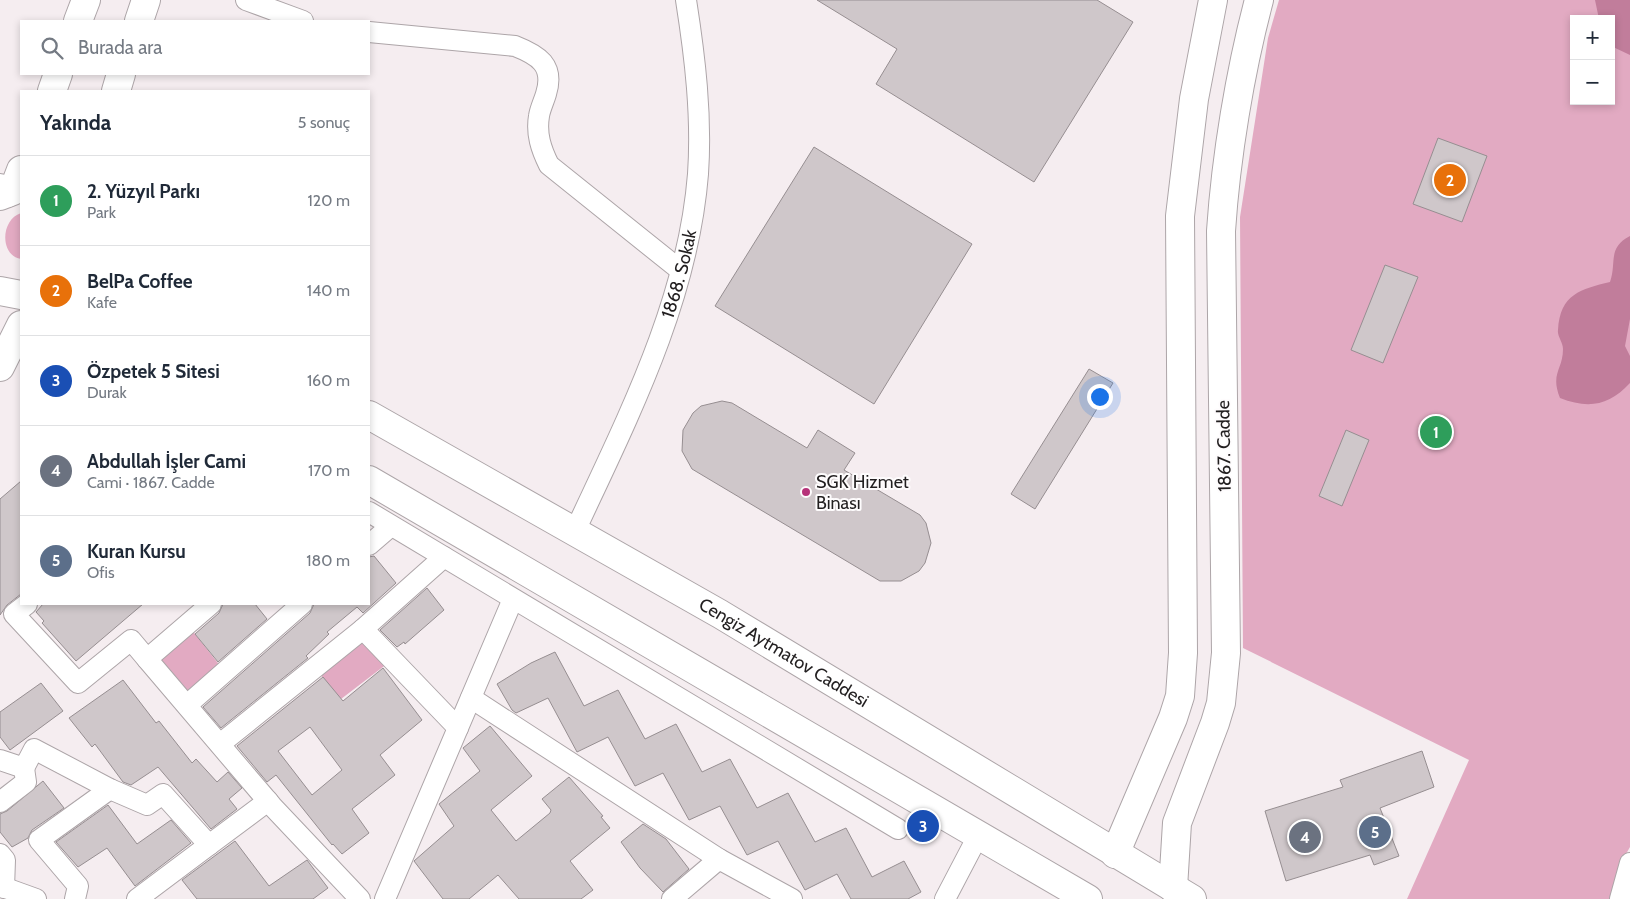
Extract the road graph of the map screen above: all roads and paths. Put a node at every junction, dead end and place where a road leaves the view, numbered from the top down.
1 (86, 0) edge
2 (146, 0) edge
3 (246, 0) edge
4 (686, 0) edge
5 (1213, 0) edge
6 (1259, 0) edge
7 (78, 20) edge
8 (139, 20) edge
9 (301, 20) edge
10 (370, 32) edge
11 (58, 75) edge
12 (121, 75) edge
13 (52, 90) edge
14 (116, 90) edge
15 (680, 270) junction
16 (0, 291) edge
17 (20, 295) edge
18 (20, 327) edge
19 (0, 367) edge
20 (370, 416) edge
21 (370, 481) edge
22 (370, 513) edge
23 (391, 526) junction
24 (575, 531) junction
25 (370, 544) edge
26 (444, 557) junction
27 (513, 599) junction
28 (26, 605) edge
29 (210, 605) edge
30 (301, 605) edge
31 (363, 629) junction
32 (147, 659) junction
33 (471, 698) junction
34 (187, 705) junction
35 (458, 728) junction
36 (220, 744) junction
37 (0, 760) edge
38 (24, 768) junction
39 (110, 789) junction
40 (268, 801) junction
41 (0, 802) edge
42 (898, 829) dead end
43 (979, 834) junction
44 (209, 845) junction
45 (0, 854) edge
46 (1115, 854) junction
47 (719, 859) junction
48 (1630, 864) edge
49 (2, 887) edge
50 (1183, 893) edge
51 (36, 899) edge
52 (75, 899) edge
53 (137, 899) edge
54 (360, 899) edge
55 (385, 899) edge
56 (672, 899) edge
57 (792, 899) edge
58 (945, 899) edge
59 (1088, 899) edge
60 (1620, 899) edge

1 - 7 main road
2 - 8 main road
3 - 9 street
4 - 15 street, 1868. Sokak
5 - 46 main road
6 - 50 main road, 1867. Cadde
10 - 15 street
11 - 13 main road
12 - 14 main road
15 - 24 street, 1868. Sokak
16 - 17 main road
18 - 19 main road
20 - 24 main road, Cengiz Aytmatov Caddesi
21 - 43 main road
22 - 23 street
23 - 25 street
23 - 26 street
24 - 46 main road, Cengiz Aytmatov Caddesi
26 - 27 street
26 - 31 street
27 - 33 street
27 - 42 street
28 - 32 street
29 - 32 street
30 - 34 street
31 - 35 street
31 - 36 street
32 - 34 street
33 - 35 street
33 - 47 street
34 - 36 street
35 - 55 street
36 - 40 street
37 - 38 street
38 - 39 street
38 - 41 street
39 - 44 street
39 - 52 street
40 - 44 street
40 - 54 street
43 - 58 street
43 - 59 main road
44 - 53 street
45 - 49 street
46 - 50 main road, Cengiz Aytmatov Caddesi
47 - 56 street
47 - 57 street
48 - 60 street
49 - 51 street

